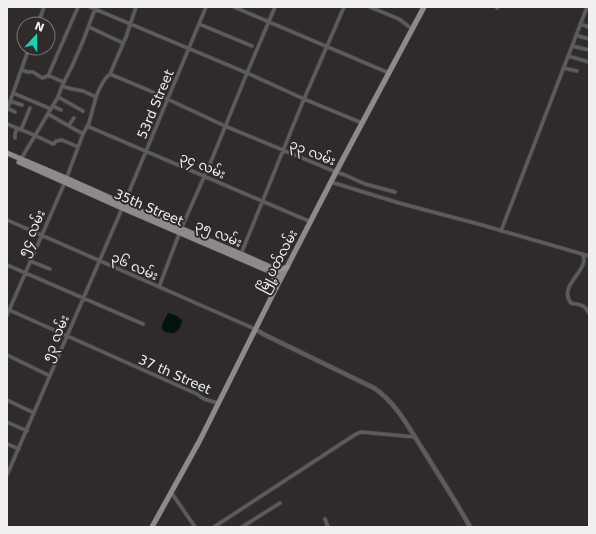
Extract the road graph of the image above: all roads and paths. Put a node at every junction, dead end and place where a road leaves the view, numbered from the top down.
1 (78, 7) edge
2 (90, 7) edge
3 (136, 7) edge
4 (206, 7) edge
5 (234, 7) edge
6 (275, 7) edge
7 (344, 7) edge
8 (370, 7) edge
9 (424, 7) edge
10 (587, 7) edge
11 (95, 9) junction
12 (584, 14) junction
13 (589, 15) edge
14 (269, 22) junction
15 (130, 24) junction
16 (199, 24) junction
17 (580, 24) junction
18 (89, 27) junction
19 (589, 27) edge
20 (412, 29) junction
21 (576, 35) junction
22 (589, 39) edge
23 (124, 43) junction
24 (252, 46) dead end
25 (572, 46) junction
26 (326, 47) junction
27 (189, 48) junction
28 (589, 50) edge
29 (26, 56) edge
30 (568, 56) junction
31 (589, 62) edge
32 (563, 68) junction
33 (21, 70) junction
34 (577, 72) dead end
35 (247, 73) junction
36 (389, 73) junction
37 (110, 74) junction
38 (48, 76) junction
39 (63, 84) junction
40 (77, 85) dead end
41 (75, 90) junction
42 (13, 93) junction
43 (58, 97) junction
44 (96, 97) junction
45 (168, 99) junction
46 (304, 99) junction
47 (10, 101) junction
48 (22, 105) dead end
49 (30, 108) dead end
50 (52, 108) junction
51 (7, 109) edge
52 (61, 110) dead end
53 (83, 111) dead end
54 (15, 112) dead end
55 (48, 114) junction
56 (74, 118) dead end
57 (362, 123) junction
58 (7, 124) edge
59 (69, 125) junction
60 (87, 126) junction
61 (225, 126) junction
62 (19, 129) junction
63 (83, 134) junction
64 (34, 135) junction
65 (15, 138) dead end
66 (78, 147) junction
67 (283, 150) junction
68 (146, 151) junction
69 (7, 153) edge
70 (7, 157) edge
71 (20, 160) junction
72 (336, 172) junction
73 (204, 177) junction
74 (65, 180) junction
75 (331, 182) junction
76 (395, 192) dead end
77 (263, 202) junction
78 (123, 206) junction
79 (7, 220) edge
80 (311, 222) junction
81 (181, 231) junction
82 (501, 231) junction
83 (42, 235) junction
84 (241, 254) junction
85 (583, 255) junction
86 (589, 256) edge
87 (250, 260) junction
88 (100, 261) junction
89 (30, 262) junction
90 (7, 265) edge
91 (287, 267) junction
92 (50, 269) dead end
93 (272, 270) junction
94 (25, 273) junction
95 (282, 276) junction
96 (159, 287) junction
97 (276, 288) junction
98 (83, 298) junction
99 (8, 310) edge
100 (589, 313) edge
101 (7, 315) edge
102 (143, 324) dead end
103 (255, 329) junction
104 (67, 336) junction
105 (7, 355) edge
106 (50, 376) junction
107 (7, 400) edge
108 (218, 403) junction
109 (34, 413) junction
110 (7, 422) edge
111 (27, 431) junction
112 (414, 437) junction
113 (7, 444) edge
114 (19, 449) junction
115 (7, 464) edge
116 (11, 466) junction
117 (7, 475) edge
118 (171, 492) junction
119 (280, 503) dead end
120 (325, 519) dead end
121 (152, 527) edge
122 (195, 527) edge
123 (214, 527) edge
124 (242, 527) edge
125 (328, 527) edge
126 (470, 527) edge

1 - 38 street
2 - 11 street
3 - 15 street, ၅၄ လမ်း
4 - 16 street, 53rd Street
5 - 14 street
6 - 14 street
7 - 26 street
8 - 20 street
9 - 20 main road, မြို့ပတ်လမ်း
10 - 12 street
11 - 15 street
11 - 18 street
12 - 13 street
12 - 17 street
14 - 26 street
14 - 35 street
15 - 23 street, ၅၄ လမ်း
15 - 27 street
16 - 24 street
16 - 27 street, 53rd Street
17 - 19 street
17 - 21 street
18 - 23 street
18 - 39 street
20 - 36 main road, မြို့ပတ်လမ်း
21 - 22 street
21 - 25 street
23 - 37 street, ၅၄ လမ်း
25 - 28 street
25 - 30 street
26 - 36 street
26 - 46 street
27 - 35 street
27 - 45 street, 53rd Street
29 - 33 street
30 - 31 street
30 - 32 street
32 - 34 street
32 - 82 street
33 - 38 street
33 - 42 street
35 - 46 street
35 - 61 street
36 - 57 main road, မြို့ပတ်လမ်း
37 - 44 street, ၅၄ လမ်း
37 - 45 street, ၃၃ လမ်း
38 - 39 street
39 - 41 street
39 - 43 street
40 - 41 street
41 - 44 street
42 - 47 street
42 - 50 street
43 - 50 street
43 - 53 street
44 - 60 street, ၅၄ လမ်း
45 - 61 street, ၃၃ လမ်း
45 - 68 street, 53rd Street
46 - 57 street
46 - 67 street
47 - 48 street
47 - 51 street
49 - 62 street
50 - 52 street
50 - 55 street
51 - 54 street
55 - 59 street
55 - 64 street
56 - 59 street
57 - 72 main road, မြို့ပတ်လမ်း
58 - 62 street
59 - 63 street
60 - 63 street, ၅၄ လမ်း
60 - 68 street, ၃၄ လမ်း
61 - 67 street, ၃၃ လမ်း
61 - 73 street
62 - 64 street
62 - 65 street
63 - 66 street, ၅၄ လမ်း
64 - 66 street
64 - 71 street
66 - 74 street, ၅၄ လမ်း
67 - 72 street, ၃၃ လမ်း
67 - 77 street
68 - 73 street, ၃၄ လမ်း
68 - 78 street, 53rd Street
69 - 71 main road, 35th Street
70 - 71 main road, 35th Street
71 - 74 main road, 35th Street
72 - 75 main road, မြို့ပတ်လမ်း
72 - 76 street, ၃၃ လမ်း
73 - 77 street, ၃၄ လမ်း
73 - 81 street
74 - 78 main road, 35th Street
74 - 83 street, ၅၄ လမ်း
75 - 80 main road, မြို့ပတ်လမ်း
75 - 82 street
77 - 80 street, ၃၄ လမ်း
77 - 84 street
78 - 81 main road, ၃၅ လမ်း
78 - 88 street, ၅၃ လမ်း
79 - 83 street, ၃၆ လမ်း
80 - 91 main road, မြို့ပတ်လမ်း
81 - 84 main road, ၃၅ လမ်း
81 - 87 main road, 35th Street
81 - 96 street
82 - 85 street
83 - 88 street, ၃၆ လမ်း
83 - 89 street, ၅၄ လမ်း
84 - 87 main road, ၃၅ လမ်း
85 - 86 street
85 - 100 street
87 - 93 main road, 35th Street
88 - 96 street, ၃၆ လမ်း
88 - 98 street, ၅၃ လမ်း
89 - 92 street
89 - 94 street, ၅၄ လမ်း
90 - 94 street
91 - 93 highway
91 - 95 main road, မြို့ပတ်လမ်း
93 - 95 main road, 35th Street
93 - 97 highway
94 - 98 street
94 - 99 street, ၅၄ လမ်း
95 - 97 main road, မြို့ပတ်လမ်း
96 - 103 street, ၃၆ လမ်း
97 - 103 main road, မြို့ပတ်လမ်း
98 - 102 street
98 - 104 street, ၅၃ လမ်း
99 - 101 street, ၅၄ လမ်း
99 - 104 street, 37 th Street
103 - 108 main road, မြို့ပတ်လမ်း
103 - 112 street
104 - 106 street, ၅၃ လမ်း
104 - 108 street, 37 th Street
105 - 106 street
106 - 109 street, ၅၃ လမ်း
107 - 109 street
108 - 118 main road, မြို့ပတ်လမ်း
109 - 111 street, ၅၃ လမ်း
110 - 111 street
111 - 114 street, ၅၃ လမ်း
112 - 123 street
112 - 126 street
113 - 114 street
114 - 116 street, ၅၃ လမ်း
115 - 116 street
116 - 117 street, ၅၃ လမ်း
118 - 121 main road, မြို့ပတ်လမ်း
118 - 122 street
119 - 124 street
120 - 125 street

